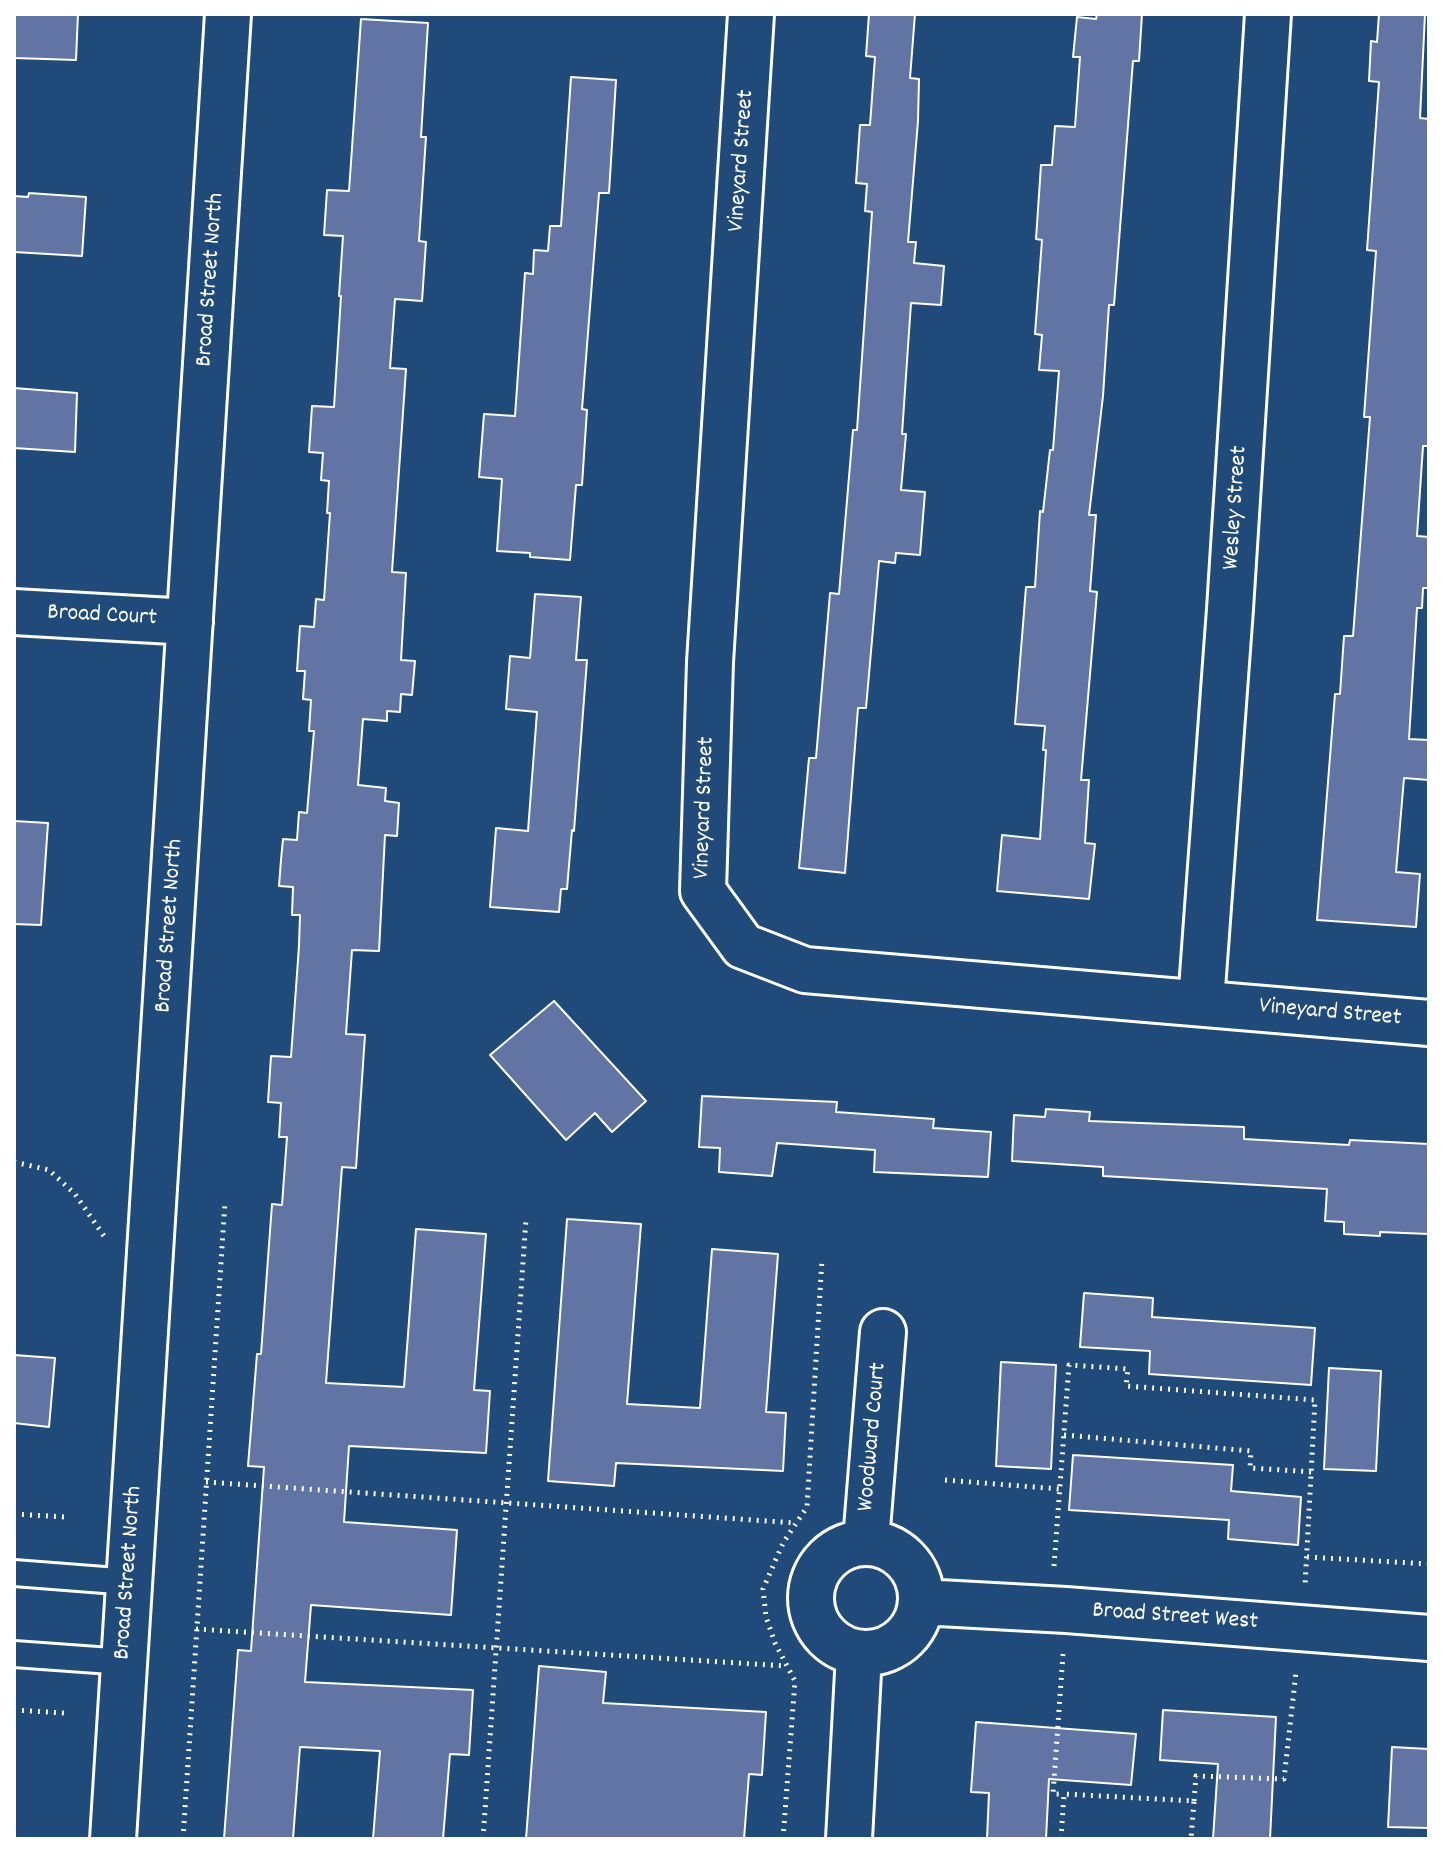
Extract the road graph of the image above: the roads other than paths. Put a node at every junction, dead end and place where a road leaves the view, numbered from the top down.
1 (228, 14) edge
2 (751, 14) edge
3 (1268, 14) edge
4 (14, 612) edge
5 (190, 622) junction
6 (1201, 1002) junction
7 (1429, 1023) edge
8 (883, 1332) dead end
9 (866, 1541) junction
10 (14, 1573) edge
11 (130, 1582) junction
12 (921, 1602) junction
13 (1429, 1638) edge
14 (14, 1654) edge
15 (859, 1654) junction
16 (125, 1662) junction
17 (113, 1839) edge
18 (849, 1839) edge

1 - 5 street, Broad Street North
2 - 6 street, Vineyard Street
3 - 6 street, Wesley Street
4 - 5 street, Broad Court
5 - 11 street, Broad Street North
6 - 7 street, Vineyard Street
8 - 9 street, Woodward Court
9 - 12 street
9 - 15 street
10 - 11 lane
11 - 16 street, Broad Street North
12 - 13 street, Broad Street West
12 - 15 street
14 - 16 lane
15 - 18 street
16 - 17 street, Broad Street North

